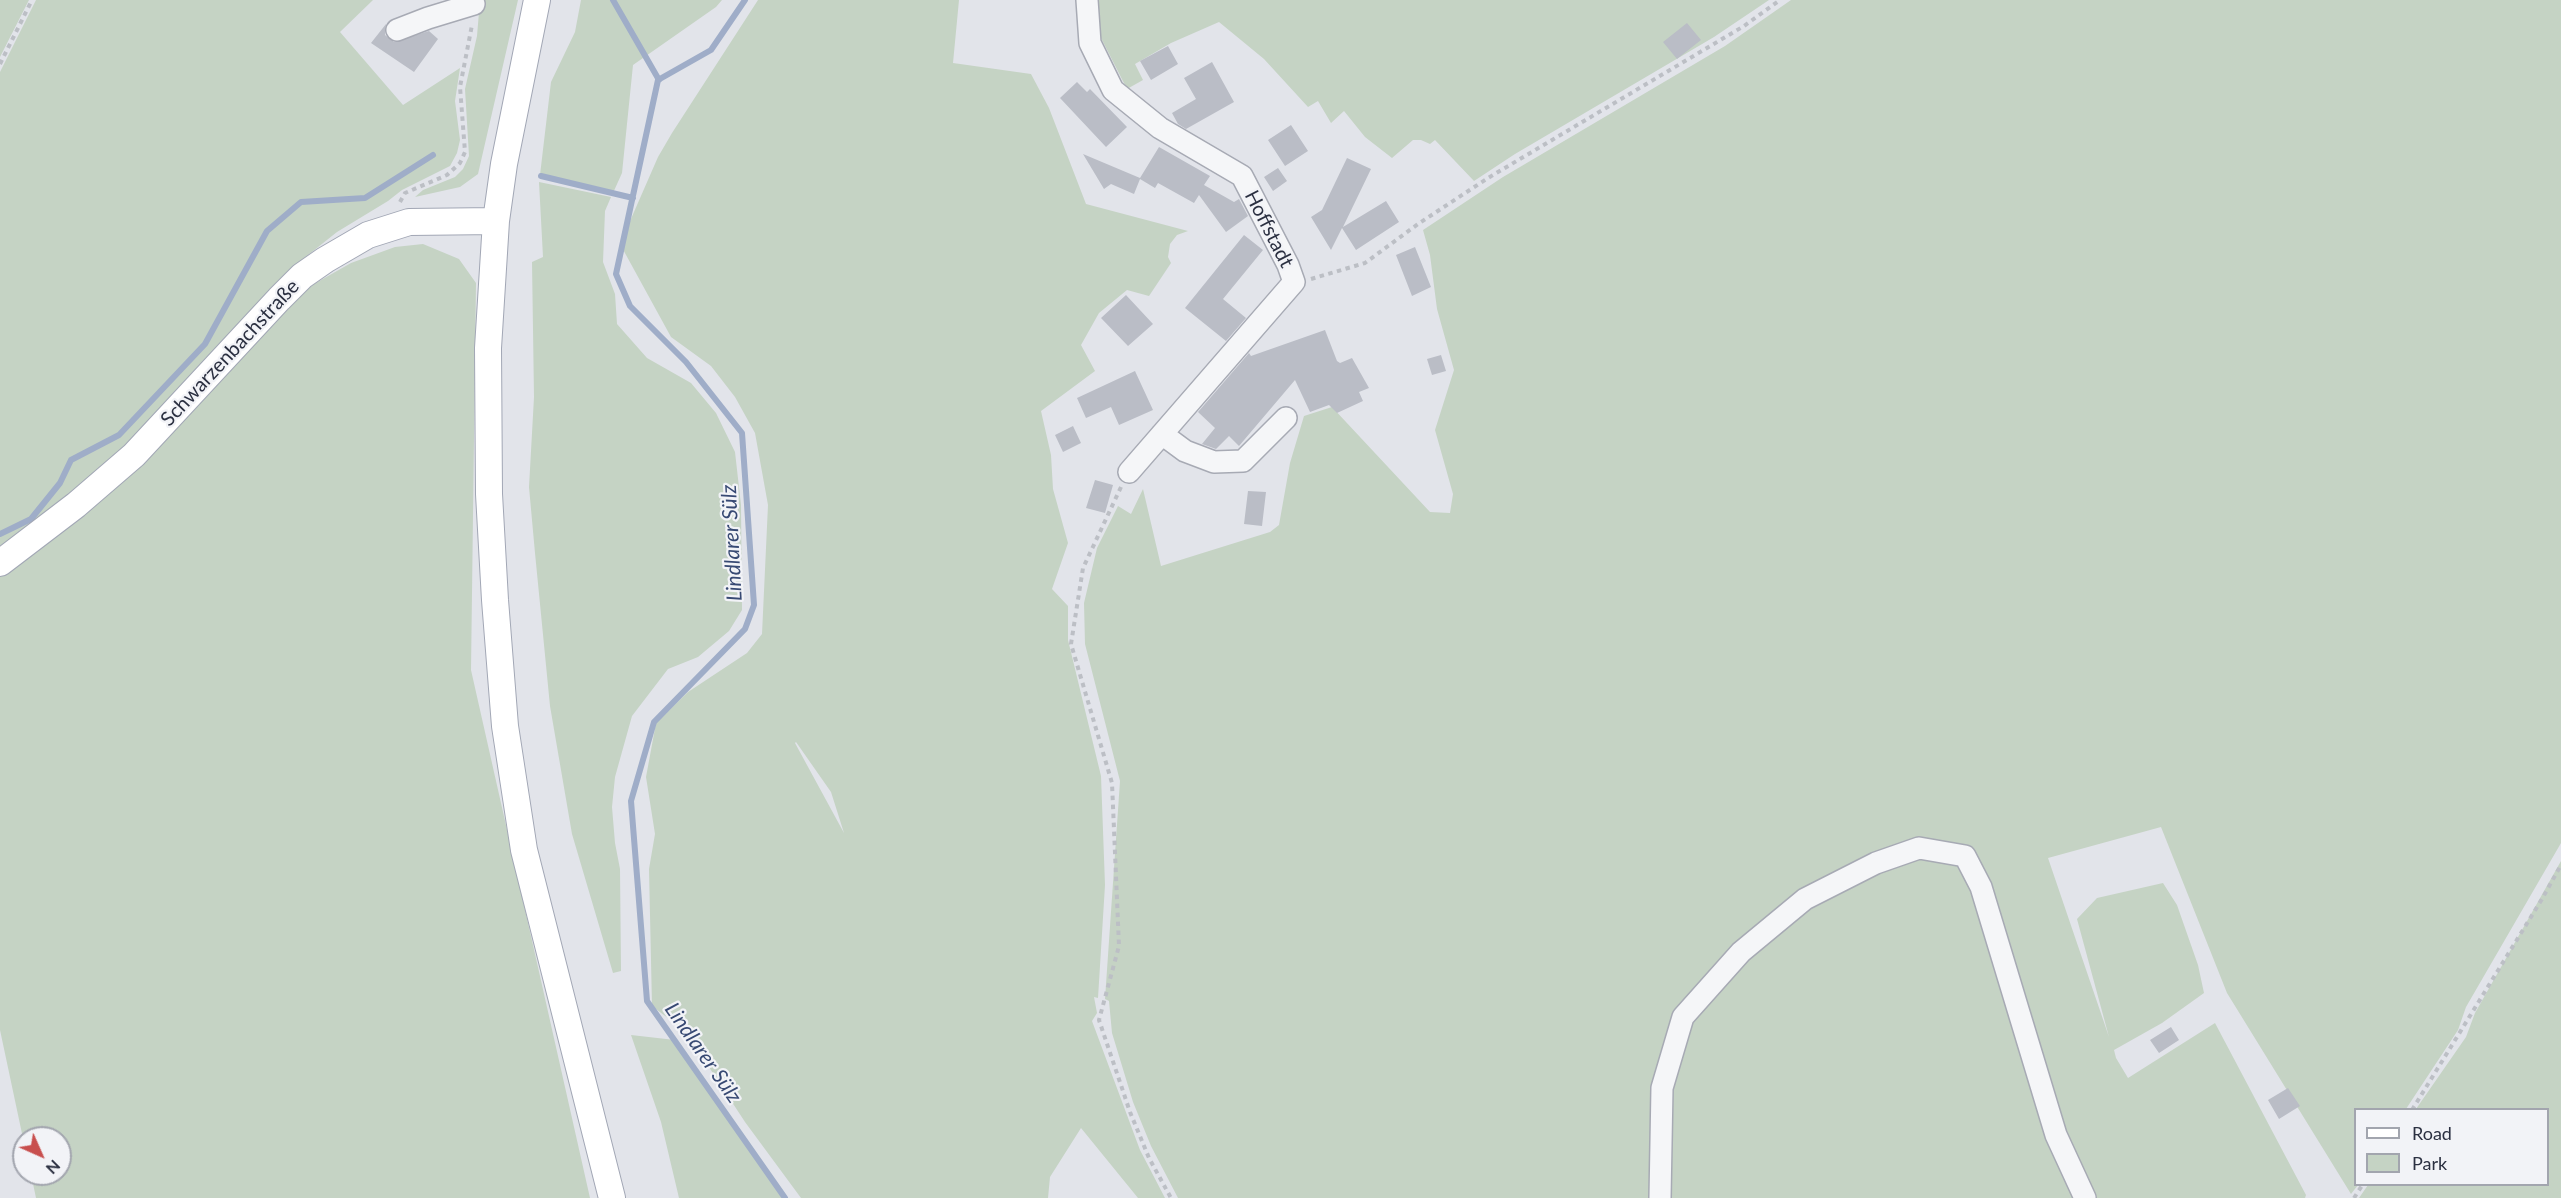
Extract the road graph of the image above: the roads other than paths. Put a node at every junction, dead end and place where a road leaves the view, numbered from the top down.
1 (537, 0) edge
2 (1088, 0) edge
3 (474, 4) road end
4 (397, 30) dead end
5 (496, 221) junction
6 (1286, 418) dead end
7 (1162, 434) junction
8 (1129, 472) road end
9 (0, 563) edge
10 (612, 1198) edge
11 (1660, 1198) edge
12 (2085, 1198) edge

1 - 5 main road
2 - 7 street, Hoffstadt
3 - 4 street
5 - 9 main road, Schwarzenbachstraße
5 - 10 main road
6 - 7 street
7 - 8 street, Hoffstadt
11 - 12 street

